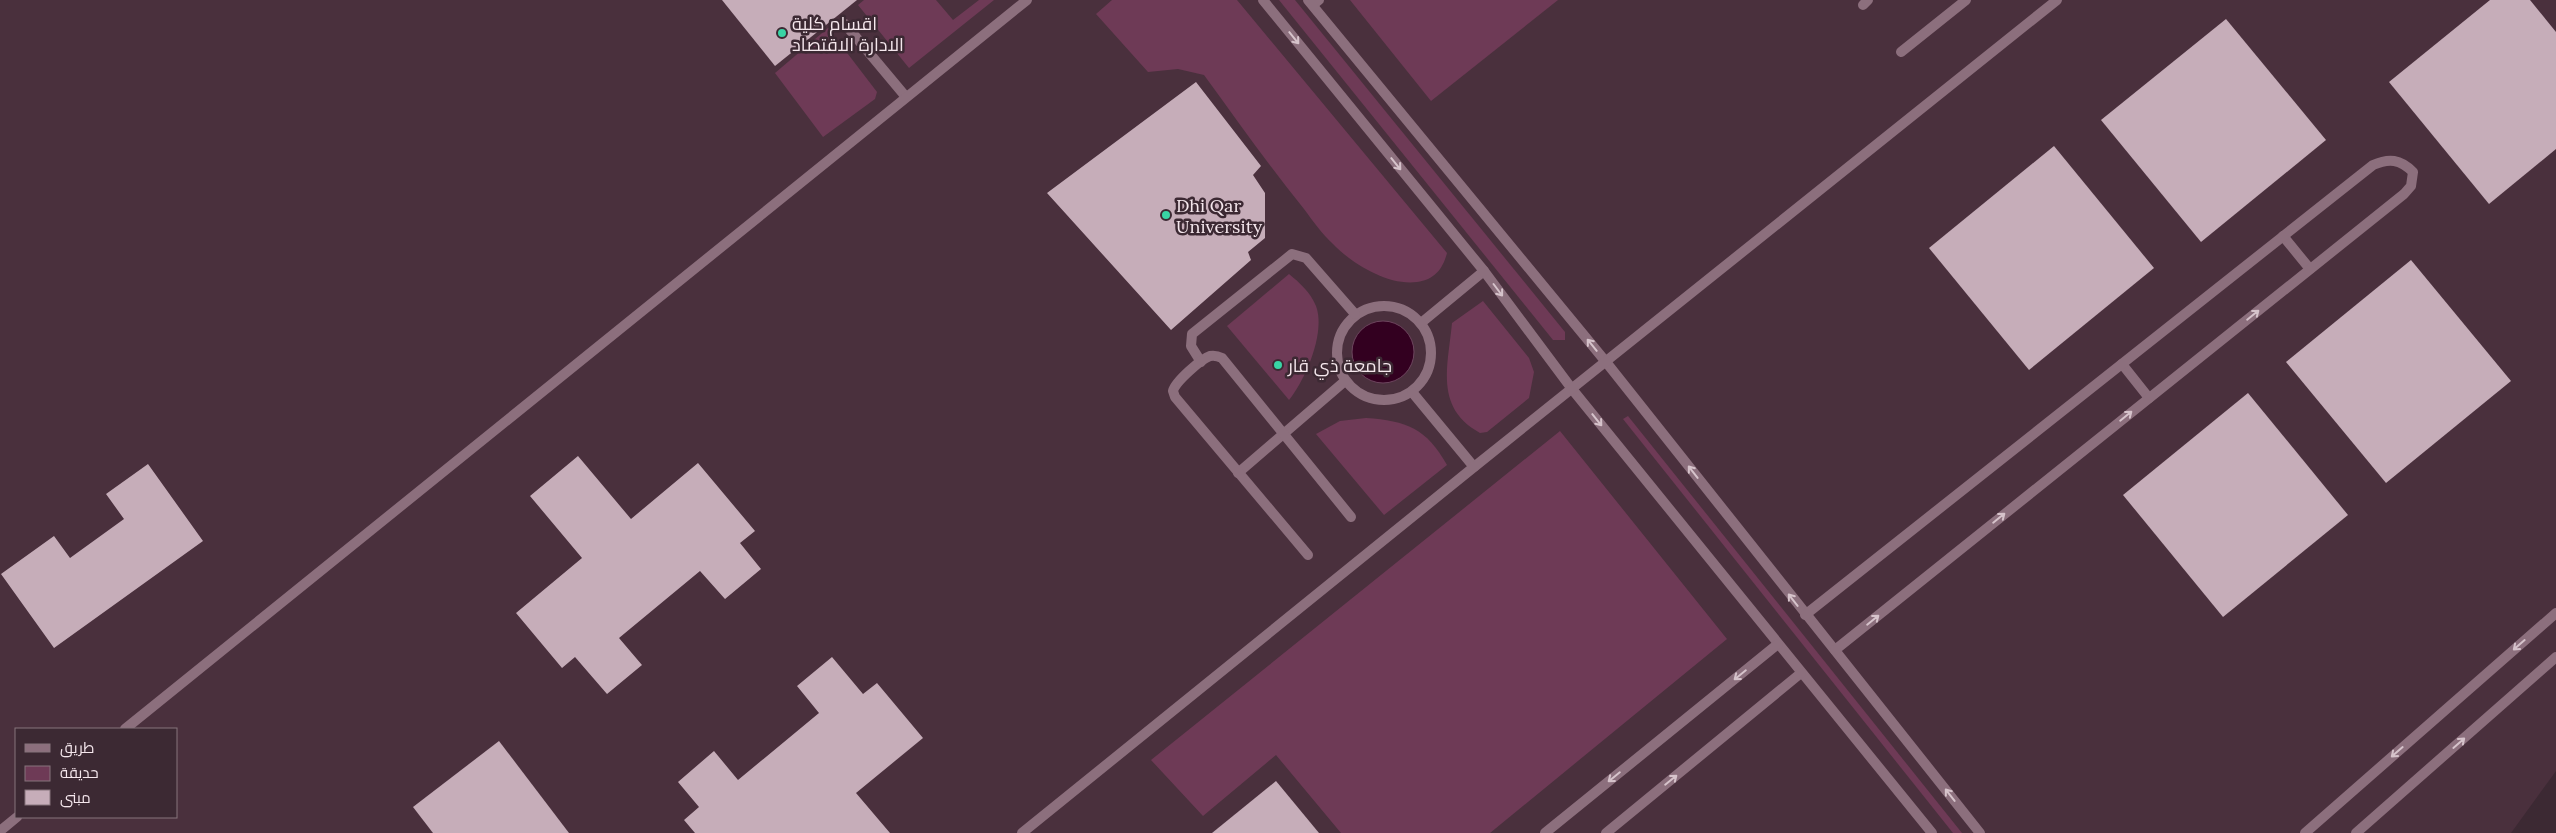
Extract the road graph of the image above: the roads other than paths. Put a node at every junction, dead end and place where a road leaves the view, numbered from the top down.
1 (1027, 0) edge
2 (1263, 0) edge
3 (1966, 0) edge
4 (2057, 0) edge
5 (1313, 2) edge
6 (845, 24) dead end
7 (1901, 52) dead end
8 (906, 98) junction
9 (2284, 236) junction
10 (2310, 269) junction
11 (1484, 272) junction
12 (1355, 314) junction
13 (1421, 322) junction
14 (1201, 362) junction
15 (1606, 362) junction
16 (2122, 364) junction
17 (1345, 381) junction
18 (1572, 390) junction
19 (1412, 392) junction
20 (2150, 398) junction
21 (1283, 434) junction
22 (1474, 467) junction
23 (1238, 473) junction
24 (1351, 517) dead end
25 (1308, 555) dead end
26 (2556, 613) edge
27 (1805, 614) junction
28 (1778, 644) junction
29 (1835, 650) junction
30 (2556, 657) edge
31 (1801, 673) junction
32 (127, 728) edge
33 (16, 818) edge
34 (0, 831) edge
35 (1022, 833) edge
36 (1545, 833) edge
37 (1606, 833) edge
38 (1932, 833) edge
39 (1980, 833) edge
40 (2306, 833) edge
41 (2356, 833) edge

1 - 8 street
2 -> 11 street
3 - 7 street
4 - 15 street
15 -> 5 street
6 - 8 street
8 - 32 street
9 - 10 street
9 - 10 street
9 - 16 street
20 -> 10 street
11 - 13 street
11 -> 18 street
12 - 13 street
12 - 14 street
12 - 17 street
13 - 19 street
14 - 21 street
14 - 23 street
15 - 18 street
27 -> 15 street
16 - 20 street
16 - 27 street
17 - 19 street
17 - 21 street
18 - 22 street
18 -> 28 street
19 - 22 street
29 -> 20 street
21 - 23 street
21 - 24 street
22 - 35 street
23 - 25 street
26 -> 40 street
27 - 29 street
28 - 31 street
28 -> 36 street
39 -> 29 street
41 -> 30 street
37 -> 31 street
31 - 38 street
33 - 34 street

